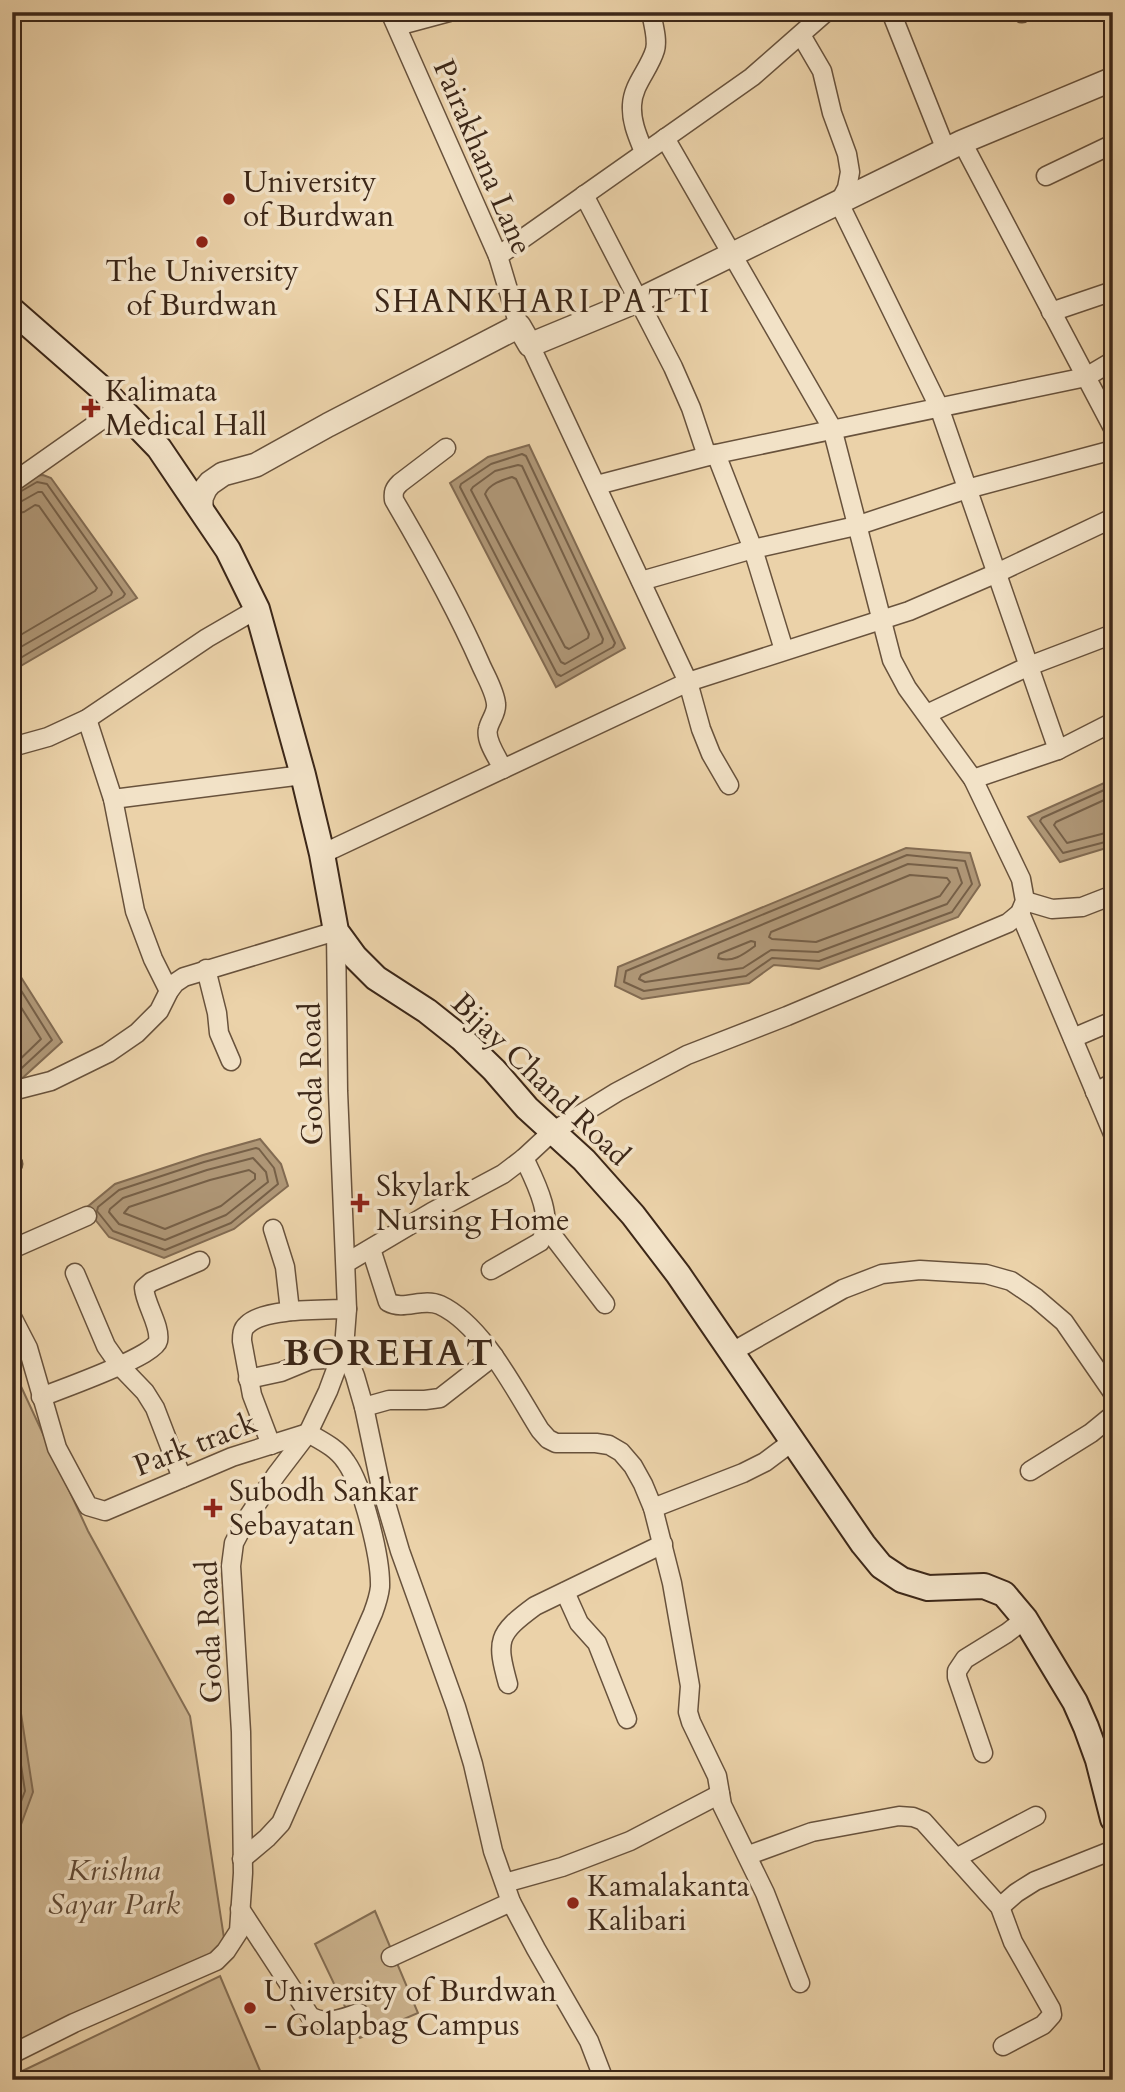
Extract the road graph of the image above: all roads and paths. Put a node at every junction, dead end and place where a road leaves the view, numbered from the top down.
1 (449, 12) edge
2 (651, 12) edge
3 (826, 12) edge
4 (891, 12) edge
5 (393, 19) edge
6 (801, 35) junction
7 (1113, 79) edge
8 (665, 138) junction
9 (1113, 144) edge
10 (954, 146) junction
11 (644, 152) junction
12 (1046, 176) dead end
13 (584, 195) junction
14 (839, 203) junction
15 (732, 255) junction
16 (498, 256) junction
17 (1113, 291) edge
18 (639, 300) junction
19 (1051, 312) junction
20 (13, 313) edge
21 (524, 336) junction
22 (1113, 361) edge
23 (1086, 377) junction
24 (120, 407) junction
25 (939, 407) junction
26 (832, 428) junction
27 (1113, 428) edge
28 (446, 448) dead end
29 (1113, 450) edge
30 (711, 455) junction
31 (12, 483) edge
32 (597, 485) junction
33 (967, 489) junction
34 (201, 508) junction
35 (1113, 518) edge
36 (856, 526) junction
37 (753, 549) junction
38 (998, 573) junction
39 (641, 581) junction
40 (257, 609) junction
41 (882, 619) junction
42 (1113, 634) edge
43 (784, 650) junction
44 (1029, 666) junction
45 (688, 682) junction
46 (927, 714) junction
47 (88, 719) junction
48 (1113, 722) edge
49 (12, 747) edge
50 (1058, 750) junction
51 (503, 769) junction
52 (303, 775) junction
53 (973, 779) junction
54 (729, 785) dead end
55 (113, 799) junction
56 (322, 854) junction
57 (1113, 895) edge
58 (1023, 907) junction
59 (336, 931) junction
60 (206, 969) junction
61 (169, 990) junction
62 (1113, 1021) edge
63 (1073, 1038) junction
64 (231, 1061) dead end
65 (1113, 1083) edge
66 (12, 1091) edge
67 (1096, 1091) junction
68 (552, 1132) junction
69 (1113, 1134) edge
70 (524, 1158) junction
71 (87, 1216) dead end
72 (546, 1227) junction
73 (273, 1229) dead end
74 (12, 1249) edge
75 (371, 1249) junction
76 (200, 1261) dead end
77 (346, 1263) junction
78 (491, 1270) dead end
79 (75, 1273) dead end
80 (605, 1304) dead end
81 (347, 1309) junction
82 (290, 1311) junction
83 (12, 1317) edge
84 (732, 1352) junction
85 (342, 1353) junction
86 (494, 1356) junction
87 (120, 1366) junction
88 (248, 1379) junction
89 (1113, 1393) edge
90 (41, 1397) junction
91 (364, 1407) junction
92 (1113, 1415) edge
93 (308, 1433) junction
94 (793, 1441) junction
95 (271, 1445) junction
96 (1030, 1471) dead end
97 (182, 1478) junction
98 (653, 1508) junction
99 (663, 1544) junction
100 (565, 1591) junction
101 (1025, 1619) junction
102 (509, 1684) dead end
103 (627, 1719) dead end
104 (983, 1753) dead end
105 (720, 1794) junction
106 (1036, 1816) dead end
107 (1113, 1819) edge
108 (1113, 1850) edge
109 (748, 1855) junction
110 (956, 1858) junction
111 (242, 1859) junction
112 (505, 1884) junction
113 (511, 1902) junction
114 (1000, 1907) junction
115 (240, 1909) junction
116 (391, 1957) dead end
117 (800, 1983) dead end
118 (359, 2013) dead end
119 (1003, 2046) dead end
120 (12, 2054) edge
121 (604, 2080) edge

1 - 5 street
2 - 11 street
3 - 6 street
4 - 10 street
5 - 16 street, Pairakhana Lane
6 - 8 street
6 - 14 street
7 - 10 street
8 - 11 street
8 - 15 street
9 - 12 street
10 - 14 street
10 - 19 street
11 - 13 street
13 - 16 street
13 - 18 street
14 - 15 street
14 - 25 street
15 - 18 street
15 - 26 street
16 - 21 street, Pairakhana Lane
17 - 19 street
18 - 21 street
18 - 30 street
19 - 23 street
20 - 24 main road, Bijay Chand Road
21 - 32 street, Pairakhana Lane
21 - 34 street
22 - 23 street
23 - 25 street
23 - 27 street
24 - 31 street
24 - 34 main road, Bijay Chand Road
25 - 26 street
25 - 33 street
26 - 30 street
26 - 36 street
28 - 51 street
29 - 33 street
30 - 32 street
30 - 37 street
32 - 39 street, Pairakhana Lane
33 - 36 street
33 - 38 street
34 - 40 main road, Bijay Chand Road
35 - 38 street
36 - 37 street
36 - 41 street
37 - 39 street
37 - 43 street
38 - 41 street
38 - 44 street
39 - 45 street, Pairakhana Lane
40 - 47 street
40 - 52 main road, Bijay Chand Road
41 - 43 street
41 - 46 street
42 - 44 street
43 - 45 street
44 - 46 street
44 - 50 street
45 - 51 street
45 - 54 street, Pairakhana Lane
46 - 53 street
47 - 49 street
47 - 55 street
48 - 50 street
50 - 53 street
51 - 56 street
52 - 55 street
52 - 56 main road, Bijay Chand Road
53 - 58 street
55 - 61 street
56 - 59 main road, Bijay Chand Road
57 - 58 street
58 - 63 street
58 - 68 street
59 - 60 street
59 - 68 main road, Bijay Chand Road
59 - 77 street, Goda Road
60 - 61 street
60 - 64 street
61 - 66 street
62 - 63 street
63 - 67 street
65 - 67 street
67 - 69 street
68 - 70 street
68 - 84 main road, Bijay Chand Road
70 - 72 street
70 - 75 street
71 - 74 street
72 - 78 street
72 - 80 street
73 - 82 street
75 - 77 street
75 - 86 street
76 - 87 street
77 - 81 street, Goda Road
79 - 87 street
81 - 82 street
81 - 85 street, Goda Road
82 - 88 street
83 - 90 street
84 - 89 street
84 - 94 main road, Bijay Chand Road
85 - 88 street
85 - 91 street
85 - 93 street, Goda Road
86 - 91 street
86 - 98 street
87 - 90 street
87 - 97 street
88 - 95 street
90 - 97 street, Park track
91 - 112 street
92 - 96 street
93 - 95 street, Park track
93 - 111 street, Goda Road
93 - 111 street
94 - 98 street
94 - 101 main road, Bijay Chand Road
95 - 97 street, Park track
98 - 99 street
99 - 100 street
99 - 105 street
100 - 102 street
100 - 103 street
101 - 104 street
101 - 107 main road, Bijay Chand Road
105 - 109 street
105 - 112 street
106 - 110 street
108 - 114 street
109 - 110 street
109 - 117 street
110 - 114 street
111 - 115 street, Goda Road
112 - 113 street
113 - 116 street
113 - 121 street
114 - 119 street
115 - 118 street
115 - 120 street, Goda Road

